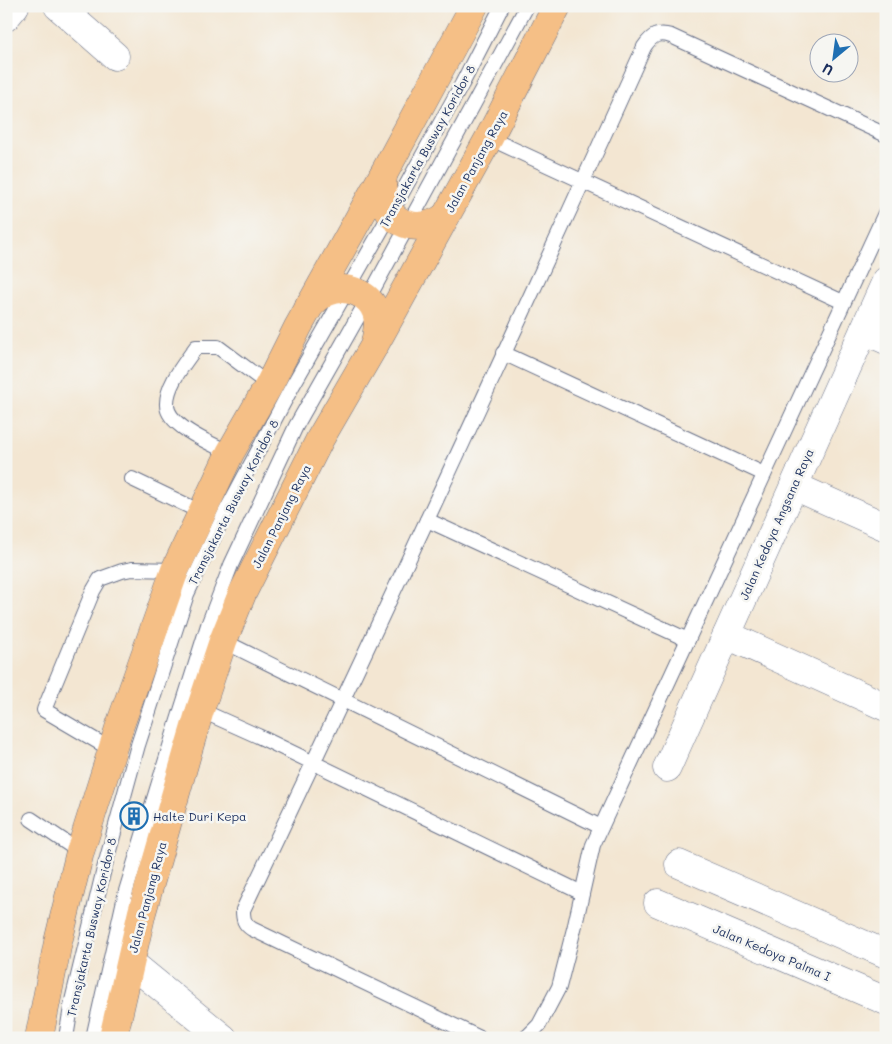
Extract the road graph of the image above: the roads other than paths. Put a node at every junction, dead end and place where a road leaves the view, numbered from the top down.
1 (15, 6) edge
2 (58, 6) edge
3 (502, 6) edge
4 (527, 6) edge
5 (557, 6) edge
6 (472, 7) edge
7 (6, 17) edge
8 (115, 56) dead end
9 (886, 135) edge
10 (489, 138) junction
11 (383, 175) junction
12 (582, 182) junction
13 (886, 211) edge
14 (446, 216) junction
15 (400, 219) junction
16 (886, 280) edge
17 (358, 294) junction
18 (843, 302) junction
19 (309, 306) junction
20 (875, 335) edge
21 (374, 346) junction
22 (503, 353) junction
23 (268, 385) junction
24 (230, 453) junction
25 (764, 474) junction
26 (132, 480) dead end
27 (794, 486) junction
28 (202, 512) junction
29 (427, 520) junction
30 (886, 527) edge
31 (175, 570) junction
32 (727, 635) junction
33 (688, 640) junction
34 (223, 641) junction
35 (343, 700) junction
36 (886, 707) edge
37 (200, 710) junction
38 (112, 750) junction
39 (314, 763) junction
40 (667, 768) dead end
41 (32, 819) dead end
42 (601, 827) junction
43 (80, 852) junction
44 (680, 864) dead end
45 (582, 894) junction
46 (658, 903) dead end
47 (886, 954) edge
48 (130, 962) junction
49 (886, 964) edge
50 (879, 998) edge
51 (39, 1038) edge
52 (66, 1038) edge
53 (93, 1038) edge
54 (113, 1038) edge
55 (223, 1038) edge
56 (480, 1038) edge
57 (525, 1038) edge

1 - 7 street
2 - 8 street
3 - 15 lane, Transjakarta Busway Koridor 8
4 - 15 lane, Transjakarta Busway Koridor 8
5 - 10 main road, Jalan Panjang Raya
6 - 11 main road
9 - 12 lane
10 - 12 lane
10 - 14 main road, Jalan Panjang Raya
11 - 15 main road
11 - 19 main road
12 - 18 lane
12 - 22 lane
13 - 18 lane
14 - 15 main road
14 - 21 main road, Jalan Panjang Raya
15 - 17 lane, Transjakarta Busway Koridor 8
15 - 17 lane, Transjakarta Busway Koridor 8
16 - 20 street, Jalan Kedoya Angsana Raya
17 - 19 main road
17 - 21 main road
17 - 52 lane, Transjakarta Busway Koridor 8
17 - 53 lane, Transjakarta Busway Koridor 8
18 - 25 lane
19 - 23 main road
20 - 27 street, Jalan Kedoya Angsana Raya
21 - 34 main road, Jalan Panjang Raya
22 - 25 lane
22 - 29 lane
23 - 24 main road
23 - 24 lane
24 - 28 main road
25 - 33 lane
26 - 28 lane
27 - 30 street
27 - 32 street, Jalan Kedoya Angsana Raya
28 - 31 main road
29 - 33 lane
29 - 35 lane
31 - 38 main road
31 - 38 lane
32 - 36 street
32 - 40 street, Jalan Kedoya Angsana Raya
33 - 42 lane
34 - 35 lane
34 - 37 main road, Jalan Panjang Raya
35 - 39 lane
35 - 42 lane
37 - 39 lane
37 - 48 main road, Jalan Panjang Raya
38 - 43 main road
39 - 45 lane
39 - 56 lane
41 - 43 lane
42 - 45 lane
43 - 51 main road
44 - 47 street
45 - 57 lane
46 - 50 street, Jalan Kedoya Palma I
48 - 54 main road, Jalan Panjang Raya
48 - 55 street
49 - 50 street

